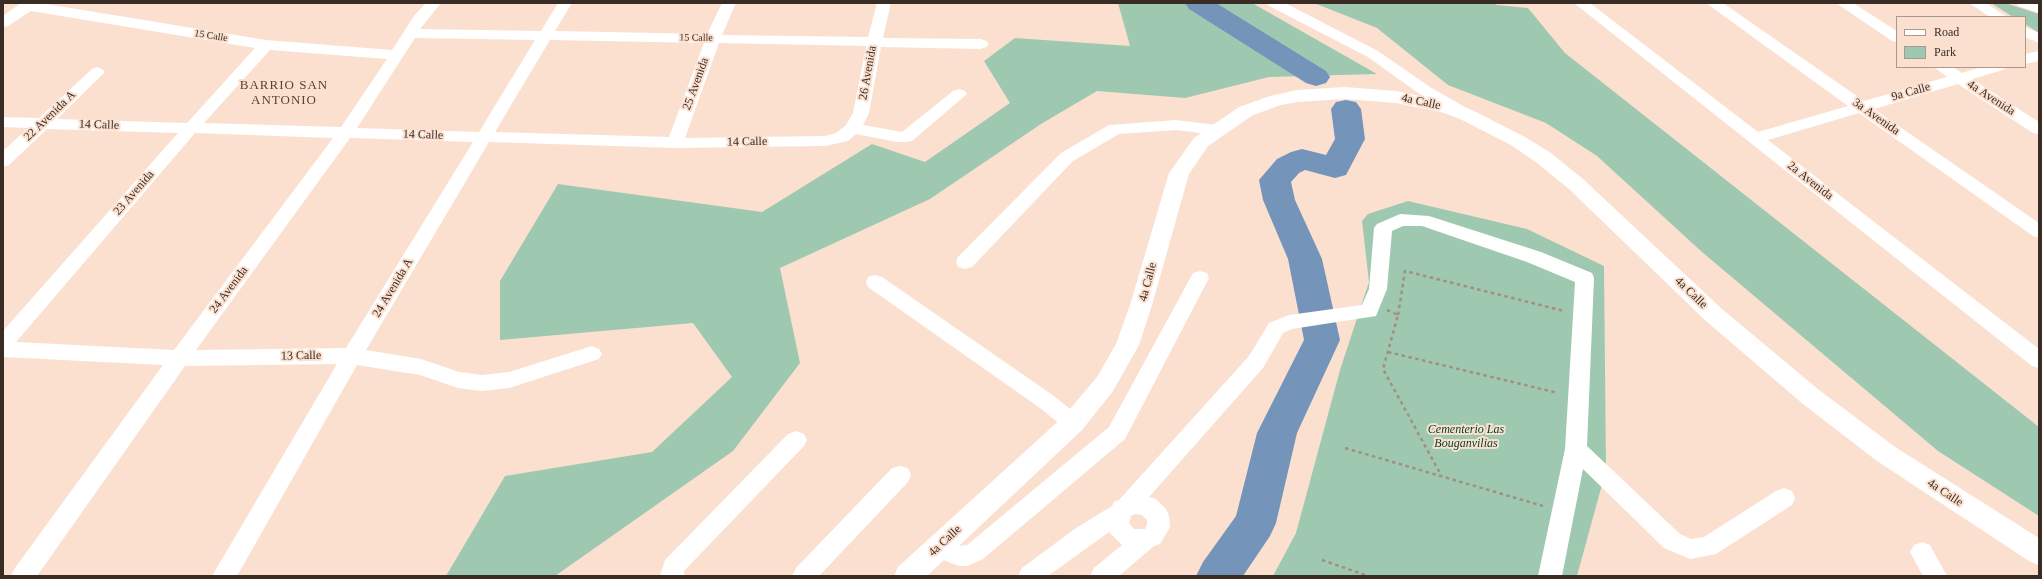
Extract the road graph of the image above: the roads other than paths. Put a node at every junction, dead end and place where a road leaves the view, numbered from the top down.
1 (434, 3) edge
2 (565, 3) edge
3 (729, 3) edge
4 (884, 3) edge
5 (1274, 3) edge
6 (1581, 3) edge
7 (1713, 3) edge
8 (1842, 3) edge
9 (1976, 3) edge
10 (2023, 3) edge
11 (29, 5) edge
12 (2039, 9) edge
13 (1998, 16) edge
14 (3, 23) edge
15 (2026, 32) edge
16 (411, 33) junction
17 (545, 36) junction
18 (1896, 37) edge
19 (713, 38) junction
20 (2039, 39) edge
21 (874, 42) junction
22 (981, 44) dead end
23 (266, 45) junction
24 (397, 55) junction
25 (2039, 56) edge
26 (2026, 59) edge
27 (1944, 68) edge
28 (1995, 68) edge
29 (96, 72) dead end
30 (1960, 78) junction
31 (959, 94) dead end
32 (1862, 106) junction
33 (1465, 114) junction
34 (3, 122) edge
35 (43, 123) junction
36 (191, 128) junction
37 (2039, 129) edge
38 (1216, 130) junction
39 (346, 132) junction
40 (847, 133) junction
41 (486, 136) junction
42 (1756, 138) junction
43 (675, 143) junction
44 (3, 161) edge
45 (2039, 232) edge
46 (965, 262) dead end
47 (1200, 278) dead end
48 (875, 282) dead end
49 (3, 344) edge
50 (3, 349) edge
51 (592, 354) dead end
52 (352, 356) junction
53 (179, 358) junction
54 (2039, 360) edge
55 (1073, 423) junction
56 (796, 440) dead end
57 (1576, 448) junction
58 (900, 475) dead end
59 (1784, 498) dead end
60 (1123, 510) junction
61 (1146, 539) junction
62 (938, 548) junction
63 (1922, 552) dead end
64 (2039, 553) edge
65 (23, 576) edge
66 (224, 576) edge
67 (672, 576) edge
68 (804, 576) edge
69 (908, 576) edge
70 (1030, 576) edge
71 (1102, 576) edge
72 (1550, 576) edge
73 (1935, 576) edge

1 - 16 street, 24 Avenida
2 - 17 street, 24 Avenida A
3 - 19 street, 25 Avenida
4 - 21 street, 26 Avenida
5 - 33 street
6 - 42 street, 2a Avenida
7 - 32 street, 3a Avenida
8 - 18 street
9 - 13 street
10 - 12 street
11 - 14 street
11 - 23 street, 15 Calle
15 - 20 street
16 - 17 street, 15 Calle
16 - 24 street, 24 Avenida
17 - 19 street, 15 Calle
17 - 41 street, 24 Avenida A
19 - 21 street, 15 Calle
19 - 43 street, 25 Avenida
21 - 22 street, 15 Calle
21 - 40 street, 26 Avenida
23 - 24 street, 15 Calle
23 - 36 street, 23 Avenida
24 - 39 street, 24 Avenida
25 - 26 street
27 - 30 street, 4a Avenida
28 - 30 street, 9a Calle
29 - 35 street, 22 Avenida A
30 - 32 street, 9a Calle
30 - 37 street, 4a Avenida
31 - 40 street
32 - 42 street, 9a Calle
32 - 45 street, 3a Avenida
33 - 38 main road, 4a Calle
33 - 64 main road, 4a Calle
34 - 35 street, 14 Calle
35 - 36 street, 14 Calle
35 - 44 street, 22 Avenida A
36 - 39 street, 14 Calle
36 - 49 street, 23 Avenida
38 - 46 street
38 - 55 main road, 4a Calle
39 - 41 street, 14 Calle
39 - 53 street, 24 Avenida
40 - 43 street, 14 Calle
41 - 43 street, 14 Calle
41 - 52 street, 24 Avenida A
42 - 54 street, 2a Avenida
47 - 62 street
48 - 55 street
50 - 53 street, 13 Calle
51 - 52 street, 13 Calle
52 - 53 street, 13 Calle
52 - 66 street, 24 Avenida A
53 - 65 street, 24 Avenida
55 - 62 main road, 4a Calle
56 - 67 street
57 - 59 street
57 - 60 street
57 - 72 street
58 - 68 street
60 - 61 street
60 - 61 street
60 - 70 street
61 - 71 street
62 - 69 main road, 4a Calle
63 - 73 street

